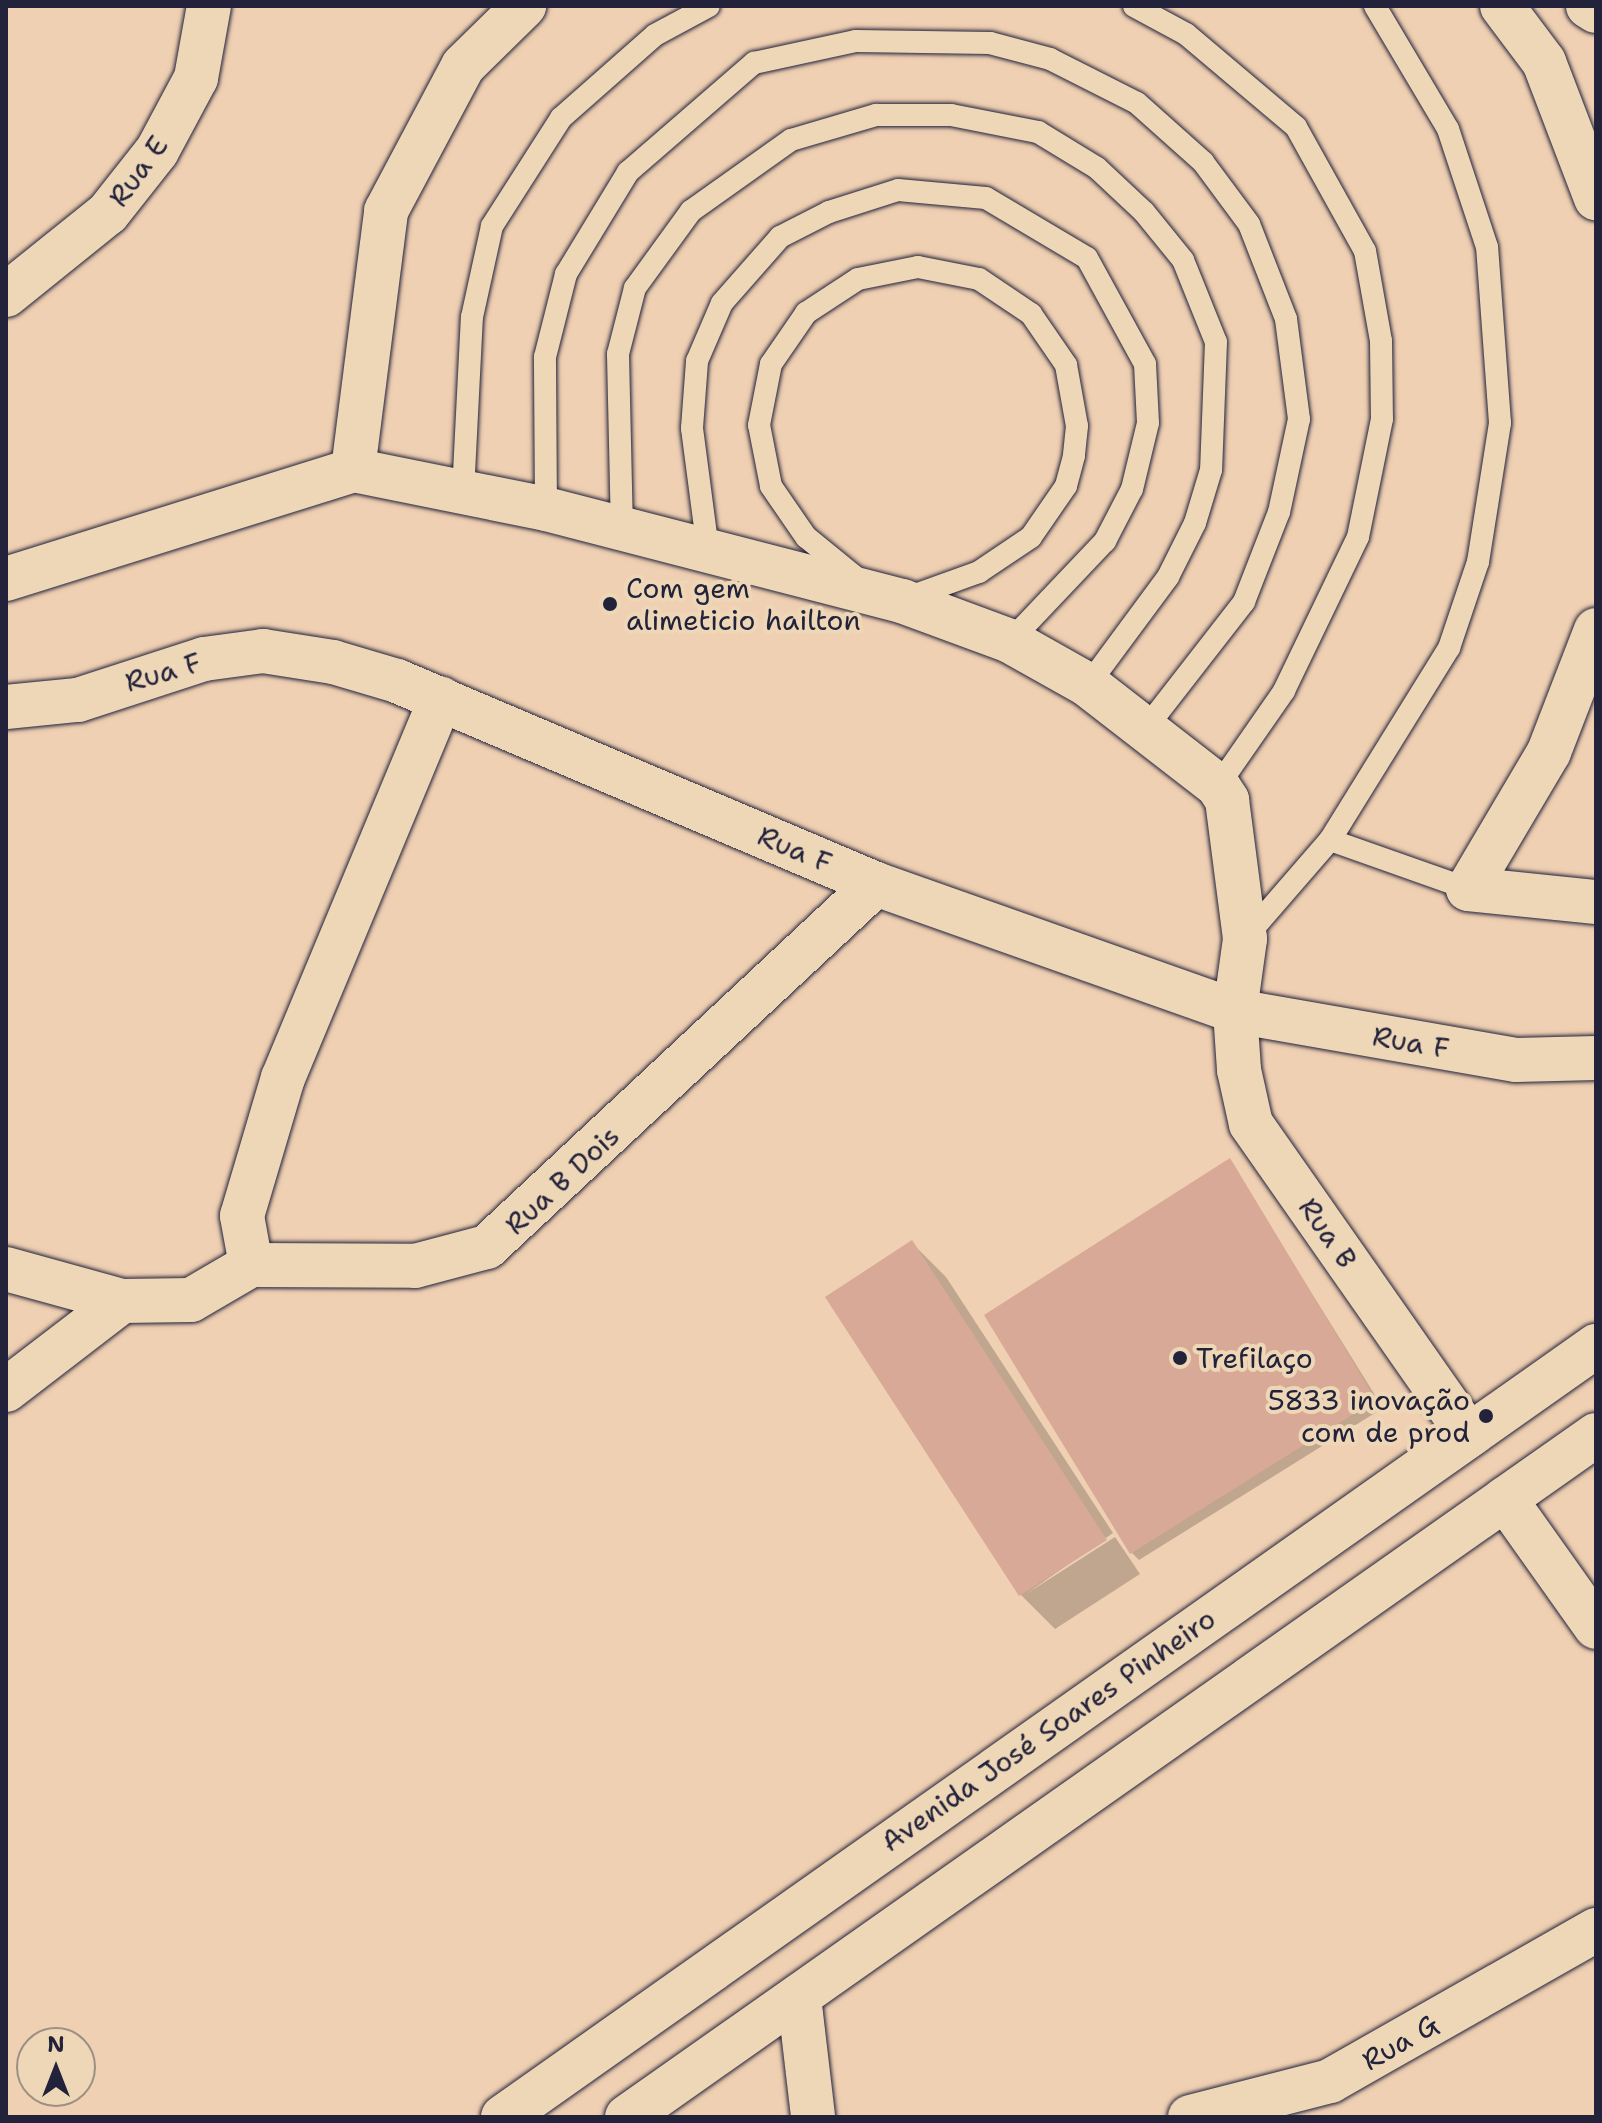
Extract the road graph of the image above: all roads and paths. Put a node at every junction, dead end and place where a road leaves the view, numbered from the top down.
1 (209, 6) edge
2 (524, 6) edge
3 (709, 6) edge
4 (1134, 6) edge
5 (1375, 6) edge
6 (1502, 6) edge
7 (1588, 6) edge
8 (1596, 11) edge
9 (1596, 198) edge
10 (6, 295) edge
11 (353, 470) junction
12 (463, 493) junction
13 (546, 509) junction
14 (622, 531) junction
15 (708, 550) junction
16 (6, 579) edge
17 (884, 596) junction
18 (1596, 630) edge
19 (1010, 641) junction
20 (1088, 685) junction
21 (441, 699) junction
22 (6, 707) edge
23 (1146, 728) junction
24 (1218, 786) junction
25 (1330, 840) junction
26 (876, 884) junction
27 (1468, 889) junction
28 (1596, 902) edge
29 (1245, 939) junction
30 (1235, 1011) junction
31 (1596, 1058) edge
32 (251, 1265) junction
33 (6, 1269) edge
34 (122, 1301) junction
35 (1596, 1346) edge
36 (6, 1390) edge
37 (1469, 1435) junction
38 (1596, 1435) edge
39 (1505, 1499) junction
40 (1596, 1627) edge
41 (1596, 1930) edge
42 (799, 1997) junction
43 (503, 2117) edge
44 (627, 2117) edge
45 (813, 2117) edge
46 (1190, 2117) edge

1 - 10 street, Rua E
2 - 11 street
3 - 12 lane
4 - 24 lane
5 - 25 lane
6 - 9 street
7 - 8 street
11 - 12 street
11 - 16 street
12 - 13 street
13 - 14 street
13 - 23 lane
14 - 15 street
14 - 20 lane
15 - 17 street
15 - 19 lane
17 - 17 lane
17 - 19 street
18 - 27 street
19 - 20 street
20 - 23 street
21 - 22 street, Rua F
21 - 26 street, Rua F
21 - 32 street
23 - 24 street
24 - 29 street, Rua B
25 - 27 lane
25 - 29 lane
26 - 30 street, Rua F
26 - 32 street, Rua B Dois
27 - 28 street
29 - 30 street, Rua B
30 - 31 street, Rua F
30 - 37 street, Rua B
32 - 34 street
33 - 34 street
34 - 36 street
35 - 37 street, Avenida José Soares Pinheiro
37 - 43 street, Avenida José Soares Pinheiro
38 - 39 street
39 - 40 street
39 - 42 street
41 - 46 street, Rua G
42 - 44 street
42 - 45 street

